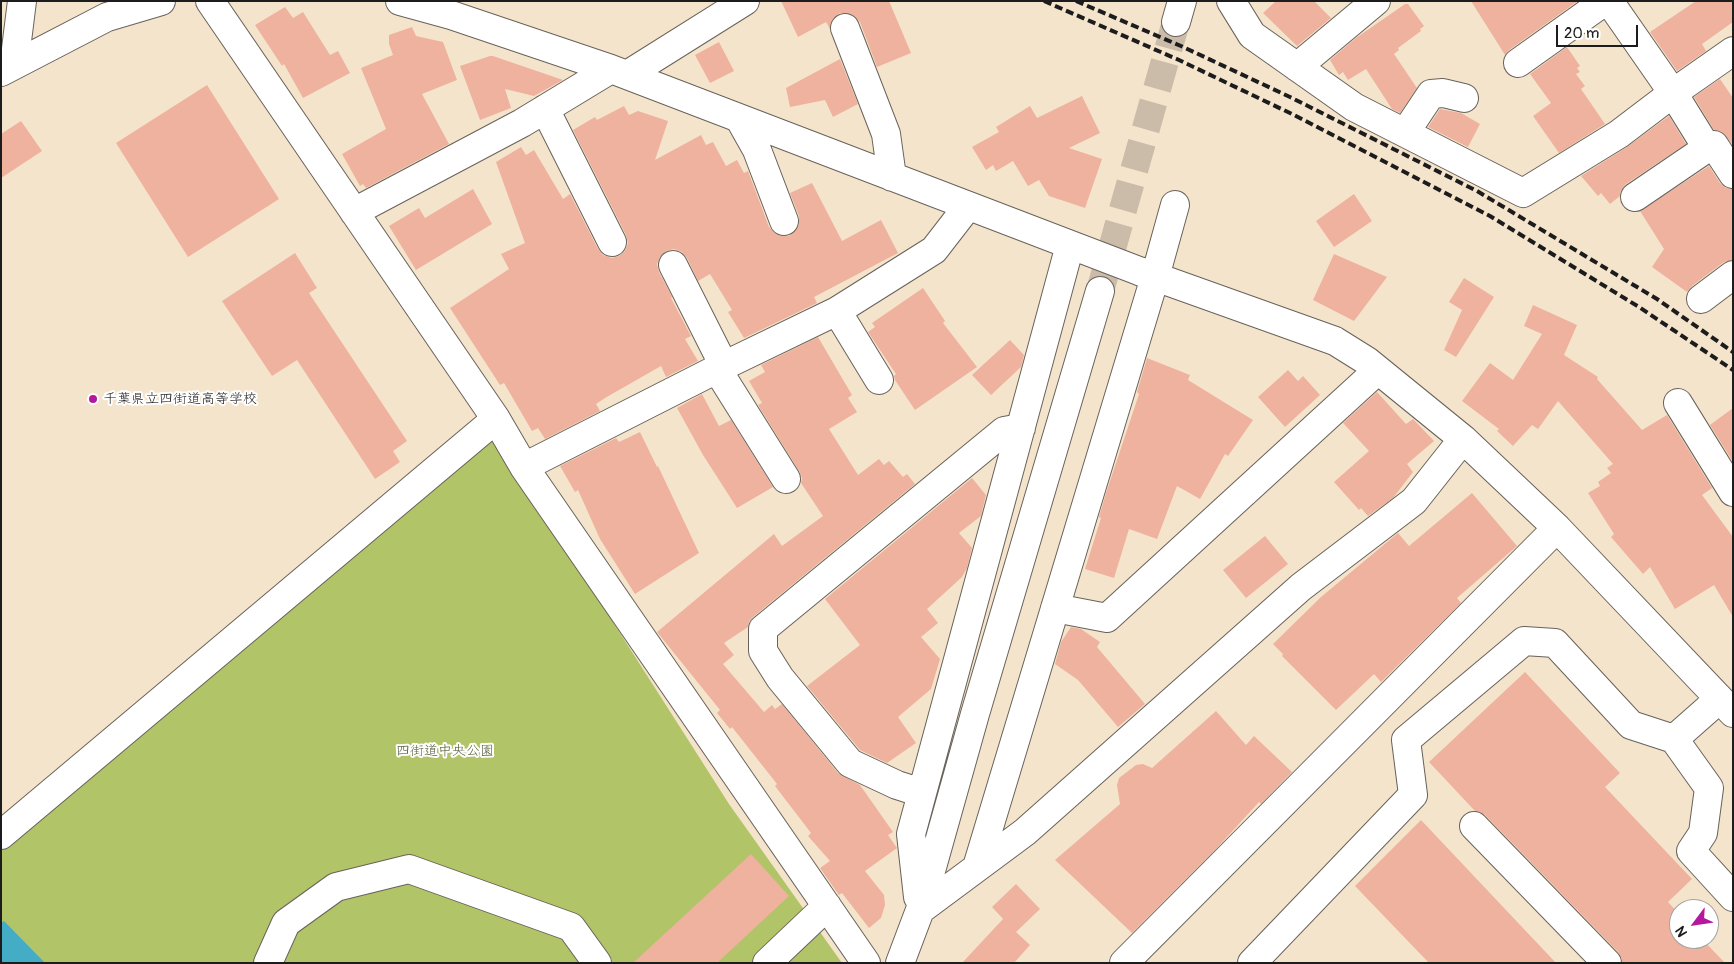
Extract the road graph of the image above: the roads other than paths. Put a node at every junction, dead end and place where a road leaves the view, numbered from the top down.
1 (22, 1) edge
2 (210, 1) edge
3 (400, 1) edge
4 (745, 1) edge
5 (1231, 1) edge
6 (1376, 1) edge
7 (1605, 1) edge
8 (1609, 1) edge
9 (156, 2) edge
10 (845, 28) dead end
11 (1733, 51) edge
12 (1518, 63) dead end
13 (1297, 67) junction
14 (8, 68) edge
15 (619, 72) junction
16 (1673, 93) junction
17 (1464, 98) dead end
18 (545, 109) junction
19 (739, 118) junction
20 (1405, 133) junction
21 (1707, 148) junction
22 (1733, 174) edge
23 (892, 177) junction
24 (1635, 197) dead end
25 (1175, 205) dead end
26 (968, 206) junction
27 (354, 212) junction
28 (784, 221) dead end
29 (612, 242) dead end
30 (1070, 246) junction
31 (673, 264) dead end
32 (1733, 275) edge
33 (1155, 277) junction
34 (1100, 290) tunnel mouth
35 (1701, 300) dead end
36 (837, 311) junction
37 (720, 368) junction
38 (1378, 370) junction
39 (879, 380) dead end
40 (1678, 403) dead end
41 (496, 419) junction
42 (1021, 428) junction
43 (1463, 439) junction
44 (524, 467) junction
45 (786, 479) dead end
46 (1733, 492) edge
47 (1558, 528) junction
48 (1055, 608) junction
49 (1725, 705) edge
50 (1674, 739) junction
51 (922, 793) junction
52 (1474, 826) dead end
53 (1, 835) edge
54 (976, 867) junction
55 (1733, 897) edge
56 (827, 906) junction
57 (920, 910) junction
58 (268, 963) edge
59 (597, 963) edge
60 (766, 963) edge
61 (866, 963) edge
62 (900, 963) edge
63 (1124, 963) edge
64 (1252, 963) edge
65 (1607, 963) edge

1 - 14 street
2 - 27 street
3 - 15 street
4 - 15 street
5 - 13 street
6 - 13 street
7 - 12 street
8 - 16 street
9 - 14 street
10 - 23 street
11 - 16 street
13 - 20 street
15 - 18 street
15 - 19 street
16 - 20 street
16 - 21 street
17 - 20 street
18 - 27 street
18 - 29 street
19 - 23 street
19 - 28 street
21 - 22 street
21 - 24 street
23 - 26 street
25 - 33 street
26 - 30 street
26 - 36 street
27 - 41 street
30 - 33 street
30 - 42 street
31 - 37 street
32 - 35 street
33 - 38 street
33 - 48 street
34 - 57 street
36 - 37 street
36 - 39 street
37 - 44 street
37 - 45 street
38 - 43 street
38 - 48 street
40 - 46 street
41 - 44 street
41 - 53 street
42 - 51 street
42 - 51 street
43 - 47 street
43 - 54 street
44 - 56 street
47 - 49 street
47 - 63 street
48 - 54 street
49 - 50 street
50 - 55 street
50 - 64 street
51 - 57 street
52 - 65 street
54 - 57 street
56 - 60 street
56 - 61 street
57 - 62 street
58 - 59 street

